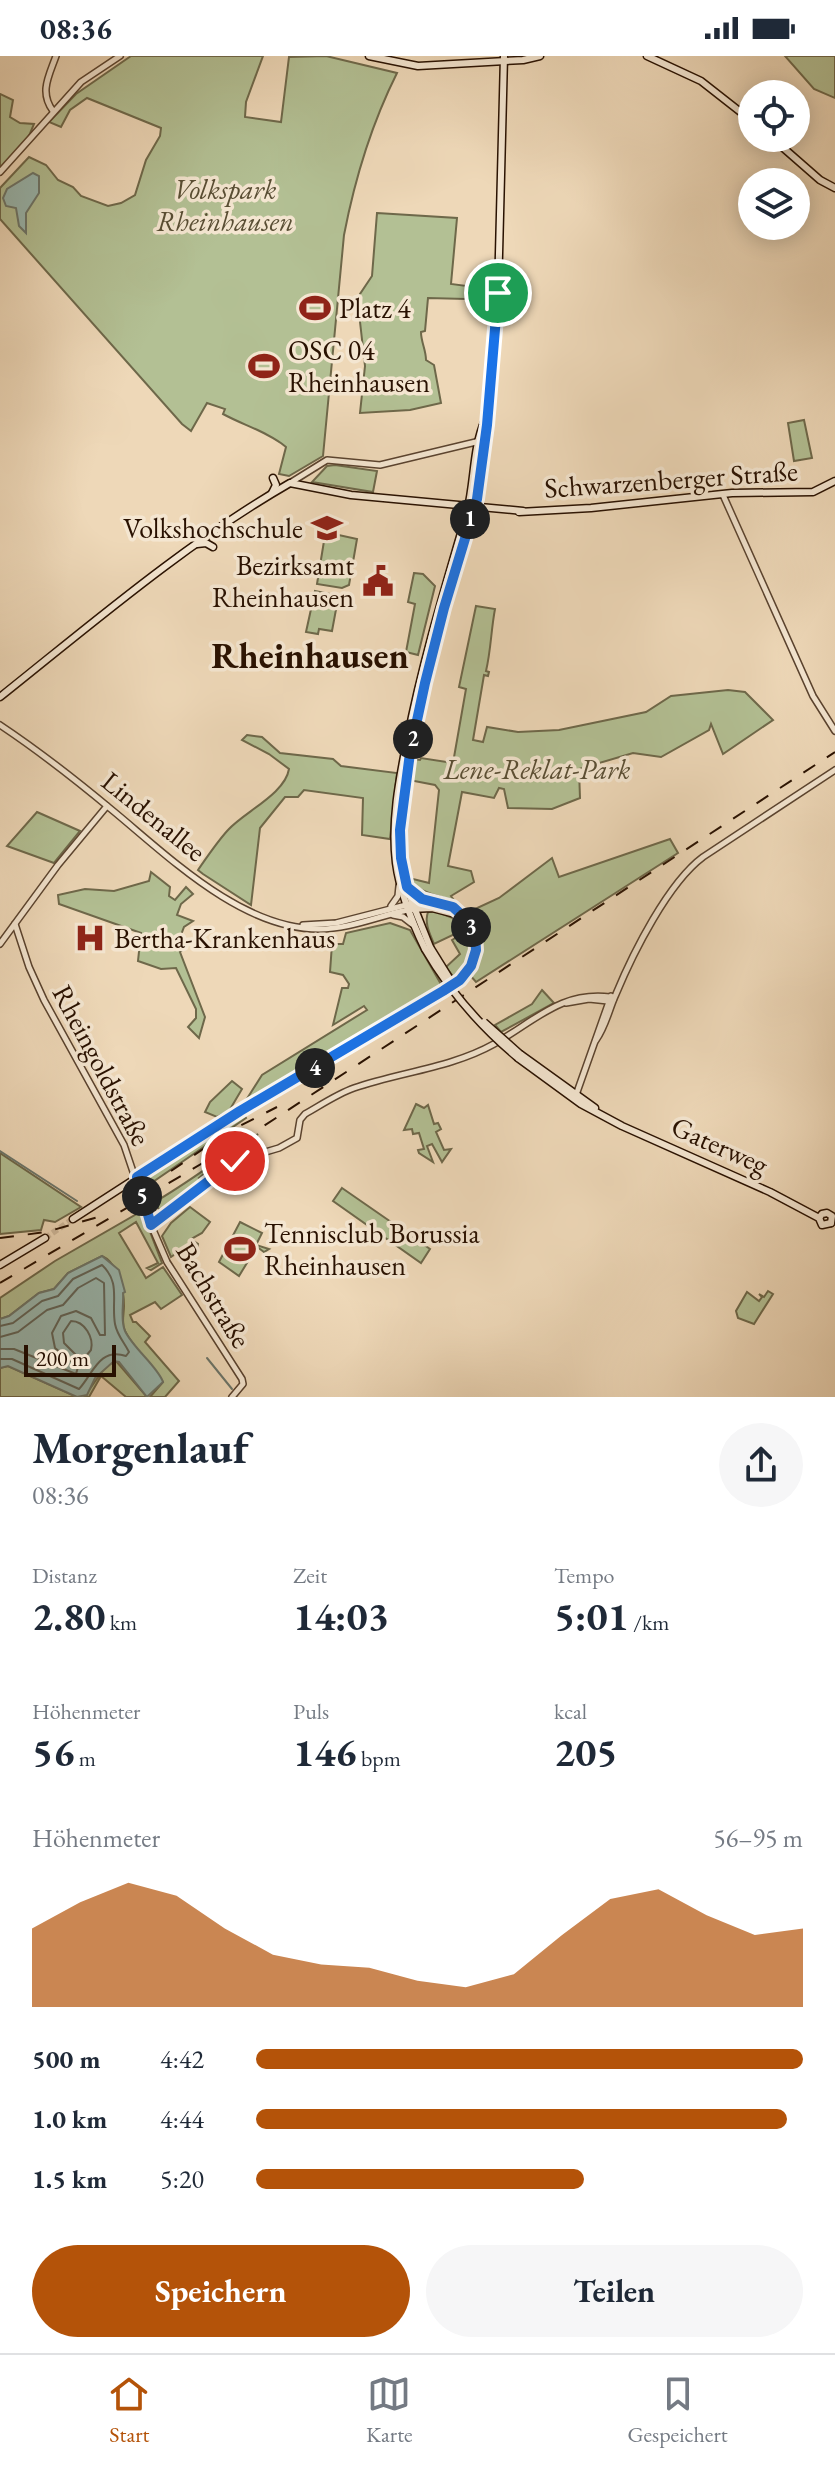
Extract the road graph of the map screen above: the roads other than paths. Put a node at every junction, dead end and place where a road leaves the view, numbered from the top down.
1 (56, 56) edge
2 (120, 56) edge
3 (369, 56) edge
4 (540, 56) edge
5 (647, 56) edge
6 (504, 58) edge
7 (55, 109) junction
8 (738, 110) edge
9 (788, 152) edge
10 (0, 172) edge
11 (834, 187) edge
12 (482, 440) junction
13 (464, 446) junction
14 (476, 457) junction
15 (273, 478) dead end
16 (835, 481) edge
17 (290, 483) junction
18 (272, 493) junction
19 (723, 495) junction
20 (475, 508) junction
21 (193, 544) junction
22 (213, 547) dead end
23 (0, 697) edge
24 (0, 725) edge
25 (835, 731) edge
26 (835, 770) edge
27 (107, 806) junction
28 (399, 881) junction
29 (407, 887) junction
30 (431, 905) junction
31 (410, 907) junction
32 (388, 912) junction
33 (15, 924) junction
34 (417, 925) junction
35 (0, 944) edge
36 (589, 999) junction
37 (611, 1000) junction
38 (559, 1005) junction
39 (602, 1016) junction
40 (596, 1040) junction
41 (573, 1095) junction
42 (137, 1177) junction
43 (73, 1219) tunnel mouth
44 (833, 1224) edge
45 (151, 1225) junction
46 (45, 1238) tunnel mouth
47 (0, 1265) edge
48 (232, 1397) edge

1 - 7 street
2 - 7 street
3 - 6 main road
4 - 6 main road
5 - 8 main road
6 - 12 main road
7 - 10 street
9 - 11 main road
12 - 13 street
12 - 14 main road
12 - 20 main road
13 - 14 street
13 - 17 street
14 - 20 main road
15 - 18 main road
16 - 19 main road, Schwarzenberger Straße
17 - 18 main road
17 - 20 main road, Schwarzenberger Straße
18 - 21 main road
19 - 20 main road, Schwarzenberger Straße
19 - 25 street
20 - 28 main road
20 - 29 main road
21 - 22 main road
21 - 23 main road
24 - 27 street, Lindenallee
26 - 37 street
27 - 32 street, Lindenallee
27 - 33 street
28 - 31 main road
28 - 32 street
29 - 30 main road
29 - 31 main road
30 - 31 main road
30 - 34 main road
30 - 42 main road
31 - 32 street, Lindenallee
31 - 34 main road, Gaterweg
32 - 34 street
33 - 35 street
33 - 42 street, Rheingoldstraße
34 - 41 main road, Gaterweg, bridge
36 - 37 street
36 - 38 street
36 - 39 street
37 - 38 street
37 - 39 street
37 - 40 street
38 - 45 street
39 - 40 street
40 - 41 street
41 - 44 main road, Gaterweg
42 - 43 main road
42 - 45 street, Rheingoldstraße
45 - 48 street, Bachstraße
46 - 47 main road

